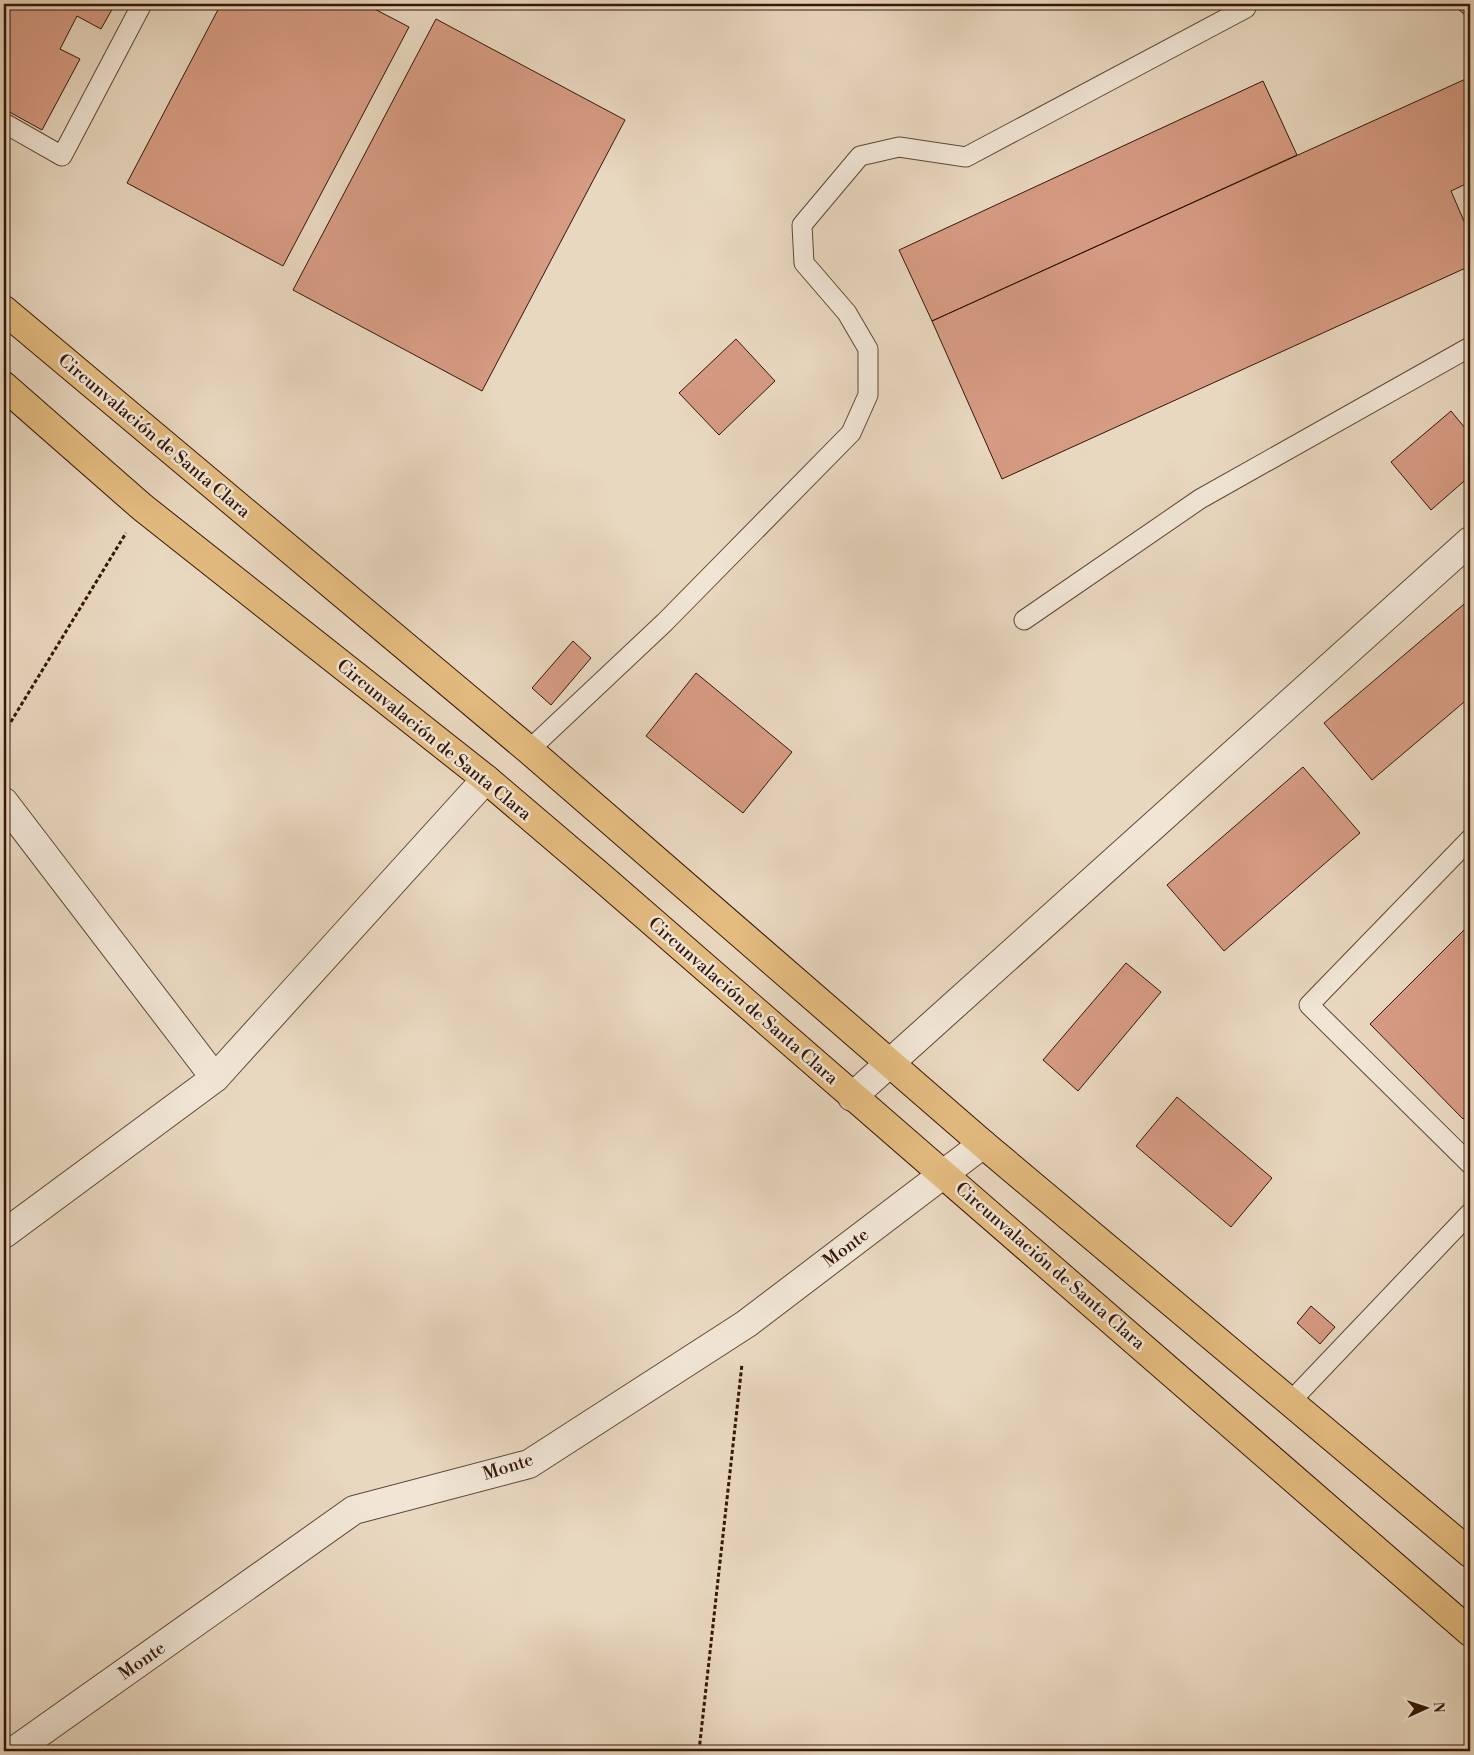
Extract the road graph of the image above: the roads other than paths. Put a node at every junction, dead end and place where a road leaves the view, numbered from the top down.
1 (142, 4) edge
2 (1246, 8) dead end
3 (4, 123) edge
4 (4, 310) edge
5 (1470, 347) edge
6 (4, 386) edge
7 (1470, 542) edge
8 (1024, 620) dead end
9 (528, 750) junction
10 (486, 780) junction
11 (4, 802) edge
12 (1470, 840) edge
13 (889, 1064) junction
14 (215, 1078) junction
15 (852, 1096) junction
16 (983, 1144) junction
17 (1470, 1164) edge
18 (944, 1174) junction
19 (1470, 1213) edge
20 (4, 1234) edge
21 (1290, 1402) junction
22 (1470, 1553) edge
23 (1470, 1632) edge
24 (14, 1751) edge

1 - 3 lane
2 - 9 lane
4 - 9 highway, Circunvalación de Santa Clara
5 - 8 lane
6 - 10 highway, Circunvalación de Santa Clara
7 - 13 street
9 - 13 highway, Circunvalación de Santa Clara
10 - 14 street
10 - 15 highway, Circunvalación de Santa Clara
11 - 14 street
12 - 17 lane
13 - 15 street
13 - 16 highway, Circunvalación de Santa Clara
14 - 20 street
15 - 18 highway, Circunvalación de Santa Clara
16 - 18 street, Monte
16 - 21 highway, Circunvalación de Santa Clara
18 - 23 highway, Circunvalación de Santa Clara
18 - 24 street, Monte
19 - 21 lane
21 - 22 highway, Circunvalación de Santa Clara

